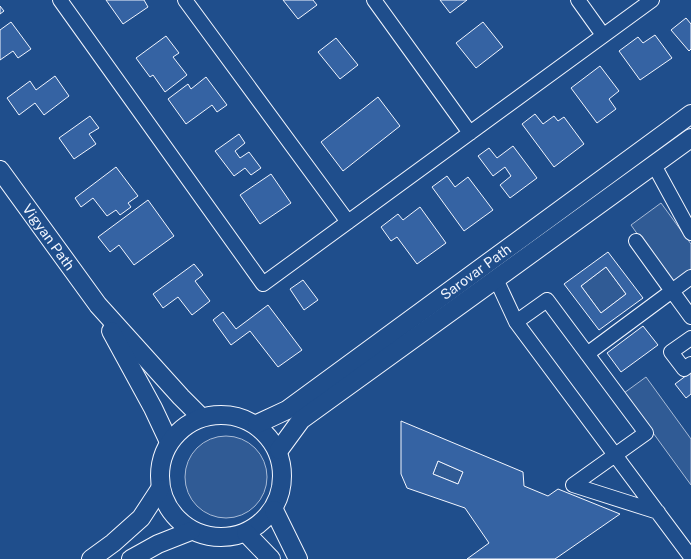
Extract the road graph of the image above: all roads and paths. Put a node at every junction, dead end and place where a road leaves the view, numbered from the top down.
1 (60, 0) edge
2 (185, 0) edge
3 (374, 0) edge
4 (578, 0) edge
5 (652, 0) edge
6 (604, 35) junction
7 (691, 114) edge
8 (470, 132) junction
9 (691, 138) edge
10 (654, 165) junction
11 (0, 170) edge
12 (348, 222) junction
13 (691, 232) edge
14 (636, 241) dead end
15 (691, 277) edge
16 (496, 279) junction
17 (672, 291) junction
18 (98, 305) junction
19 (691, 317) edge
20 (516, 322) junction
21 (691, 338) edge
22 (587, 354) junction
23 (691, 364) edge
24 (201, 417) junction
25 (257, 424) junction
26 (169, 442) junction
27 (279, 450) junction
28 (614, 454) junction
29 (160, 489) junction
30 (274, 510) junction
31 (658, 512) junction
32 (192, 531) junction
33 (246, 533) junction
34 (691, 557) edge
35 (91, 559) edge
36 (131, 559) edge
37 (271, 559) edge
38 (298, 559) edge

1 - 12 street
2 - 12 street
3 - 8 street
4 - 6 street
5 - 6 street
6 - 8 street
7 - 25 main road, Sarovar Path
8 - 12 street
9 - 10 main road, Sarovar Path
10 - 13 street
10 - 16 main road, Sarovar Path
11 - 18 main road, Vigyan Path
14 - 17 street
15 - 17 street
16 - 20 street
16 - 27 main road, Sarovar Path
17 - 19 street
17 - 22 street
18 - 24 main road, Vigyan Path
18 - 26 main road, Vigyan Path
20 - 22 street
20 - 28 street
21 - 23 street
22 - 28 street
24 - 25 main road
24 - 26 main road
25 - 27 main road
26 - 29 main road
27 - 30 main road
28 - 31 street
28 - 31 street
29 - 32 main road
29 - 35 main road
30 - 33 main road
30 - 38 main road
31 - 34 street
32 - 33 main road
32 - 36 main road
33 - 37 main road

